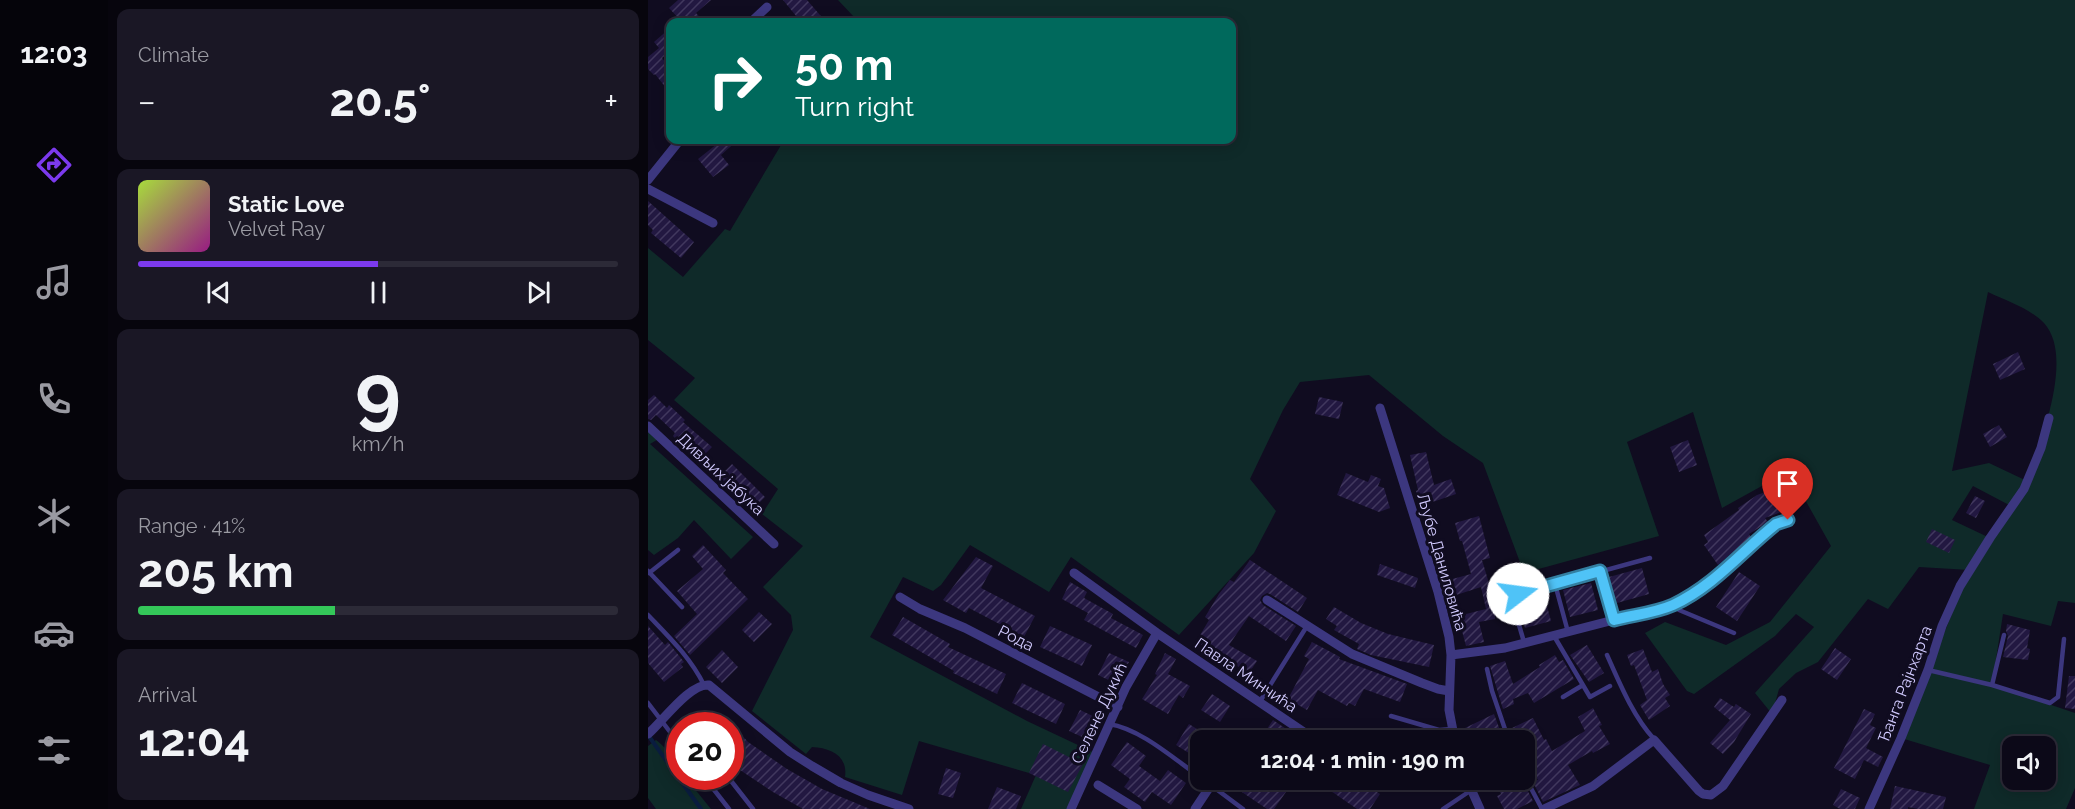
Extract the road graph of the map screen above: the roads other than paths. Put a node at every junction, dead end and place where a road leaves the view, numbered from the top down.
1 (767, 7) dead end
2 (755, 18) edge
3 (677, 144) edge
4 (648, 180) edge
5 (648, 189) edge
6 (714, 223) dead end
7 (1380, 408) dead end
8 (2049, 418) dead end
9 (648, 426) edge
10 (1788, 520) dead end
11 (774, 544) dead end
12 (678, 550) dead end
13 (1650, 558) dead end
14 (1600, 571) junction
15 (649, 572) edge
16 (1074, 573) dead end
17 (1555, 584) junction
18 (900, 597) dead end
19 (1267, 600) dead end
20 (1674, 605) junction
21 (682, 607) dead end
22 (648, 615) edge
23 (1614, 620) junction
24 (1307, 626) junction
25 (1568, 632) junction
26 (1157, 633) junction
27 (1734, 633) dead end
28 (2004, 634) dead end
29 (1554, 636) junction
30 (2064, 639) dead end
31 (1524, 643) junction
32 (1451, 655) junction
33 (1607, 655) dead end
34 (1486, 669) dead end
35 (1928, 670) junction
36 (704, 685) junction
37 (1583, 685) junction
38 (1992, 685) junction
39 (1610, 686) dead end
40 (1449, 690) junction
41 (1563, 697) dead end
42 (1782, 700) dead end
43 (1259, 703) junction
44 (648, 704) edge
45 (1118, 706) junction
46 (1391, 716) dead end
47 (661, 722) junction
48 (1109, 724) junction
49 (666, 728) edge
50 (1452, 729) joint
51 (1300, 730) edge
52 (1505, 730) edge
53 (651, 731) edge
54 (1654, 740) junction
55 (1190, 770) edge
56 (1098, 785) dead end
57 (714, 790) edge
58 (738, 790) edge
59 (1203, 790) edge
60 (1218, 790) edge
61 (1464, 790) edge
62 (1471, 790) edge
63 (1532, 790) edge
64 (729, 809) edge
65 (753, 809) edge
66 (909, 809) edge
67 (1071, 809) edge
68 (1137, 809) edge
69 (1195, 809) edge
70 (1243, 809) edge
71 (1443, 809) edge
72 (1480, 809) edge
73 (1543, 809) edge
74 (1869, 809) edge

1 - 2 street
3 - 4 street
5 - 6 street
7 - 32 street, Љубе Даниловића
8 - 35 street, Ђанга Рајнхарта
9 - 11 street, Дивљих јабука
10 - 20 street
12 - 15 lane
13 - 14 lane
14 - 17 lane
14 - 23 lane
15 - 21 lane
16 - 26 street, Павла Минчића
17 - 25 lane
17 - 31 lane
18 - 45 street, Рода
19 - 24 street
20 - 23 street
20 - 27 lane
22 - 36 lane
23 - 25 street
24 - 40 street
24 - 43 lane
25 - 29 street
26 - 43 street, Павла Минчића
26 - 45 street, Селене Дукић
28 - 38 lane
29 - 31 street
29 - 37 lane
30 - 38 lane
31 - 32 street
32 - 40 street, Љубе Даниловића
33 - 54 lane
34 - 52 lane
35 - 38 lane
35 - 74 street, Ђанга Рајнхарта
36 - 47 street
36 - 66 street
37 - 39 lane
37 - 41 lane
40 - 50 street, Љубе Даниловића
42 - 54 street
43 - 51 street, Павла Минчића
44 - 47 lane
45 - 48 street, Селене Дукић
46 - 50 lane
47 - 49 lane
47 - 53 street
48 - 55 lane
48 - 67 street, Селене Дукић
54 - 73 street
56 - 68 street
57 - 64 lane
58 - 65 lane
59 - 69 street
60 - 70 lane
61 - 71 lane
62 - 72 street
63 - 73 lane

